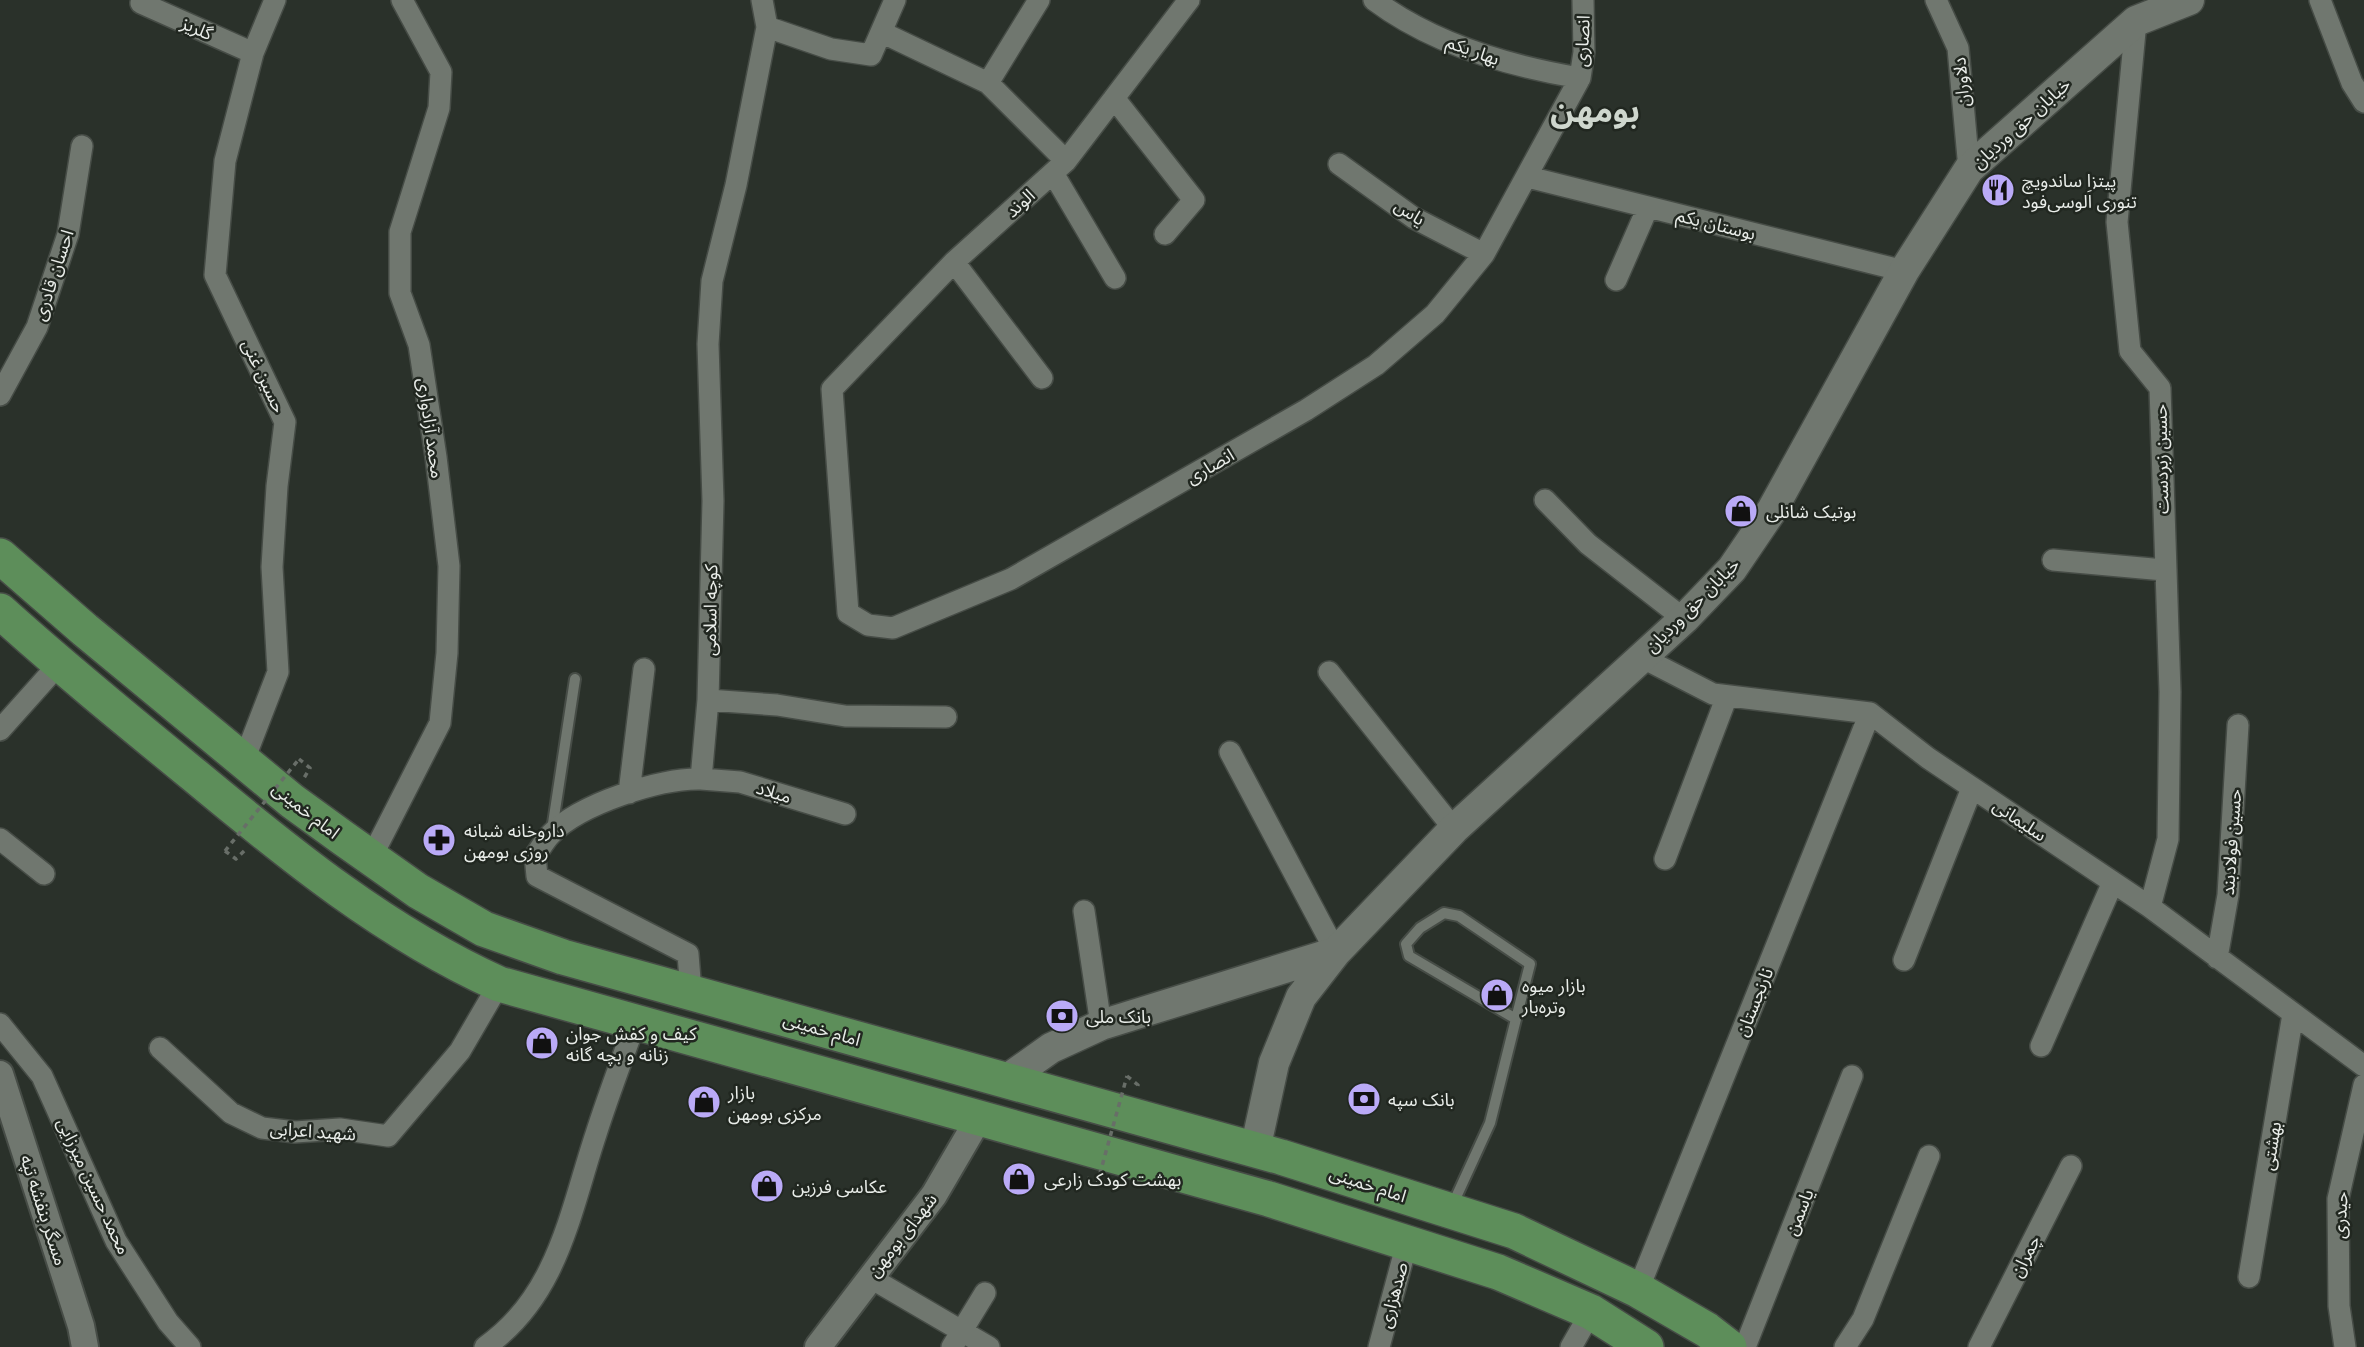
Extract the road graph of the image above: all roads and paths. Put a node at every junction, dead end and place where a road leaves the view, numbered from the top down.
1 (275, 0) edge
2 (402, 0) edge
3 (762, 0) edge
4 (895, 0) edge
5 (1039, 0) edge
6 (1189, 0) edge
7 (1374, 0) edge
8 (1583, 0) edge
9 (1936, 0) edge
10 (2189, 0) edge
11 (2320, 0) edge
12 (141, 3) dead end
13 (2152, 10) edge
14 (767, 27) junction
15 (881, 33) junction
16 (253, 54) junction
17 (1580, 78) junction
18 (988, 83) junction
19 (1114, 99) junction
20 (2364, 102) edge
21 (82, 146) dead end
22 (1339, 164) dead end
23 (1060, 167) junction
24 (1969, 169) junction
25 (1528, 177) junction
26 (1648, 207) junction
27 (1165, 233) dead end
28 (1484, 254) junction
29 (954, 262) junction
30 (1904, 271) junction
31 (1115, 278) dead end
32 (1616, 280) dead end
33 (1042, 377) dead end
34 (832, 389) joint
35 (0, 396) edge
36 (1545, 500) dead end
37 (0, 556) edge
38 (2053, 560) dead end
39 (2165, 570) junction
40 (0, 611) edge
41 (1684, 618) junction
42 (1641, 657) junction
43 (59, 664) junction
44 (644, 669) dead end
45 (1329, 672) dead end
46 (575, 679) dead end
47 (1727, 696) junction
48 (708, 700) junction
49 (1870, 713) junction
50 (946, 717) dead end
51 (2238, 725) dead end
52 (0, 730) edge
53 (1230, 752) dead end
54 (244, 760) junction
55 (310, 768) dead end
56 (701, 779) junction
57 (1972, 788) junction
58 (629, 793) junction
59 (845, 814) dead end
60 (1454, 829) junction
61 (552, 832) junction
62 (0, 839) edge
63 (371, 858) junction
64 (236, 859) dead end
65 (1665, 859) dead end
66 (44, 874) dead end
67 (2113, 882) junction
68 (2150, 907) junction
69 (1084, 911) dead end
70 (1336, 952) junction
71 (2217, 958) junction
72 (1903, 960) dead end
73 (499, 984) junction
74 (691, 992) junction
75 (2293, 1014) junction
76 (1516, 1019) junction
77 (635, 1023) junction
78 (0, 1024) edge
79 (1101, 1025) junction
80 (2041, 1046) dead end
81 (160, 1048) dead end
82 (2364, 1066) edge
83 (0, 1074) edge
84 (1852, 1076) dead end
85 (1006, 1080) junction
86 (1138, 1085) dead end
87 (2364, 1085) edge
88 (979, 1118) junction
89 (1255, 1150) junction
90 (1928, 1156) dead end
91 (2071, 1166) dead end
92 (1097, 1184) dead end
93 (1450, 1211) junction
94 (1407, 1243) junction
95 (869, 1277) junction
96 (2249, 1277) dead end
97 (1638, 1290) junction
98 (985, 1293) dead end
99 (1591, 1312) junction
100 (956, 1339) edge
101 (85, 1347) edge
102 (190, 1347) edge
103 (485, 1347) edge
104 (818, 1347) edge
105 (989, 1347) edge
106 (1379, 1347) edge
107 (1571, 1347) edge
108 (1646, 1347) edge
109 (1728, 1347) edge
110 (1745, 1347) edge
111 (1845, 1347) edge
112 (1979, 1347) edge
113 (2345, 1347) edge

1 - 16 street, حسین غنی
2 - 63 street, محمد آزادواری
3 - 14 street
4 - 15 street
5 - 18 street
6 - 19 street, الوند
7 - 17 street, بهار یکم
8 - 17 street, انصاری
9 - 24 street, دلاوران
10 - 13 main road, خیابان حق وردیان
11 - 20 street
12 - 16 street, گلریز
13 - 24 main road, خیابان حق وردیان
13 - 39 street, حسین زبردست
14 - 15 street
14 - 48 street, کوچه اسلامی
15 - 18 street
16 - 54 street, حسین غنی
17 - 25 street, انصاری
18 - 23 street
19 - 23 street, الوند
19 - 27 street
21 - 35 street, احسان قادری
22 - 28 street, یاس
23 - 29 street, الوند
23 - 31 street
24 - 30 main road, خیابان حق وردیان
25 - 26 street, بوستان یکم
25 - 28 street, انصاری
26 - 30 street, بوستان یکم
26 - 32 street
28 - 34 street, انصاری
29 - 33 street
29 - 34 street, الوند
30 - 41 main road, خیابان حق وردیان
36 - 41 street
37 - 54 highway, امام خمینی
38 - 39 street
39 - 68 street, حسین زبردست
40 - 43 highway
41 - 42 main road, خیابان حق وردیان
42 - 47 street, سلیمانی
42 - 60 main road, خیابان حق وردیان
43 - 52 street
43 - 73 highway
44 - 58 street
45 - 60 street
46 - 61 lane
47 - 49 street, سلیمانی
47 - 65 street
48 - 50 street
48 - 56 street, کوچه اسلامی
49 - 57 street, سلیمانی
49 - 97 street, نارنجستان
51 - 71 street, حسین فولادبند
53 - 70 street
54 - 63 highway, امام خمینی
55 - 64 path, bridge
56 - 58 street
56 - 59 street, میلاد
57 - 67 street, سلیمانی
57 - 72 street
58 - 61 street
60 - 70 main road, خیابان حق وردیان
61 - 74 street
62 - 66 street
63 - 74 highway, امام خمینی
67 - 68 street, سلیمانی
67 - 80 street
68 - 71 street, سلیمانی
69 - 79 street
70 - 79 main road
70 - 89 main road, خیابان حق وردیان
71 - 75 street, سلیمانی
73 - 77 highway
73 - 81 street, شهید اعرابی
74 - 85 highway, امام خمینی
75 - 82 street, سلیمانی
75 - 96 street, بهشتی
76 - 76 lane
76 - 93 lane
77 - 88 highway
77 - 103 street
78 - 102 street, محمد حسین میرزایی
79 - 85 main road
83 - 101 street, مسگر بنفشه تپه
84 - 110 street, یاسمن
85 - 89 highway, امام خمینی
86 - 92 path, bridge
87 - 113 street, حیدری
88 - 94 highway
88 - 95 street, شهدای بومهن
89 - 93 highway, امام خمینی
90 - 111 street
91 - 112 street, چمران
93 - 97 highway, امام خمینی
94 - 99 highway
94 - 106 street, صدهزاری
95 - 100 street
95 - 104 street, شهدای بومهن
97 - 109 highway, امام خمینی
98 - 100 street
99 - 107 street
99 - 108 highway
100 - 105 street

